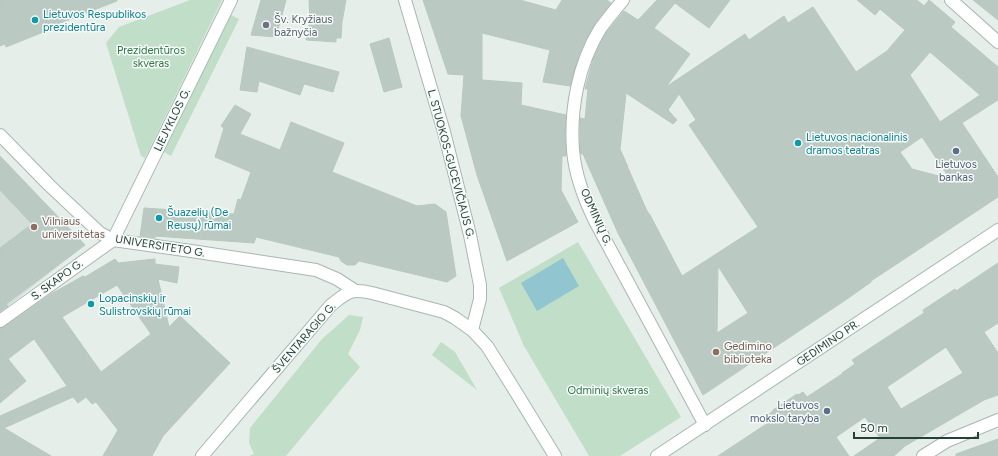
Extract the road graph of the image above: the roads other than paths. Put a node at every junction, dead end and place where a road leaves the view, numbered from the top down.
1 (230, 0) edge
2 (405, 0) edge
3 (623, 0) edge
4 (951, 0) edge
5 (998, 42) edge
6 (0, 135) edge
7 (998, 230) edge
8 (113, 240) junction
9 (354, 290) junction
10 (0, 321) edge
11 (472, 330) junction
12 (998, 420) edge
13 (705, 425) junction
14 (202, 456) edge
15 (555, 456) edge
16 (657, 456) edge
17 (923, 456) edge

1 - 8 street, LIEJYKLOS G.
2 - 11 street, L. STUOKOS-GUCEVIČIAUS G.
3 - 13 street, ODMINIŲ G.
4 - 5 street
6 - 8 street, UNIVERSITETO G.
7 - 13 street, GEDIMINO PR.
8 - 9 street, UNIVERSITETO G.
8 - 10 street, S. SKAPO G.
9 - 11 street
9 - 14 street, ŠVENTARAGIO G.
11 - 15 street
12 - 17 street
13 - 16 street, GEDIMINO PR.

